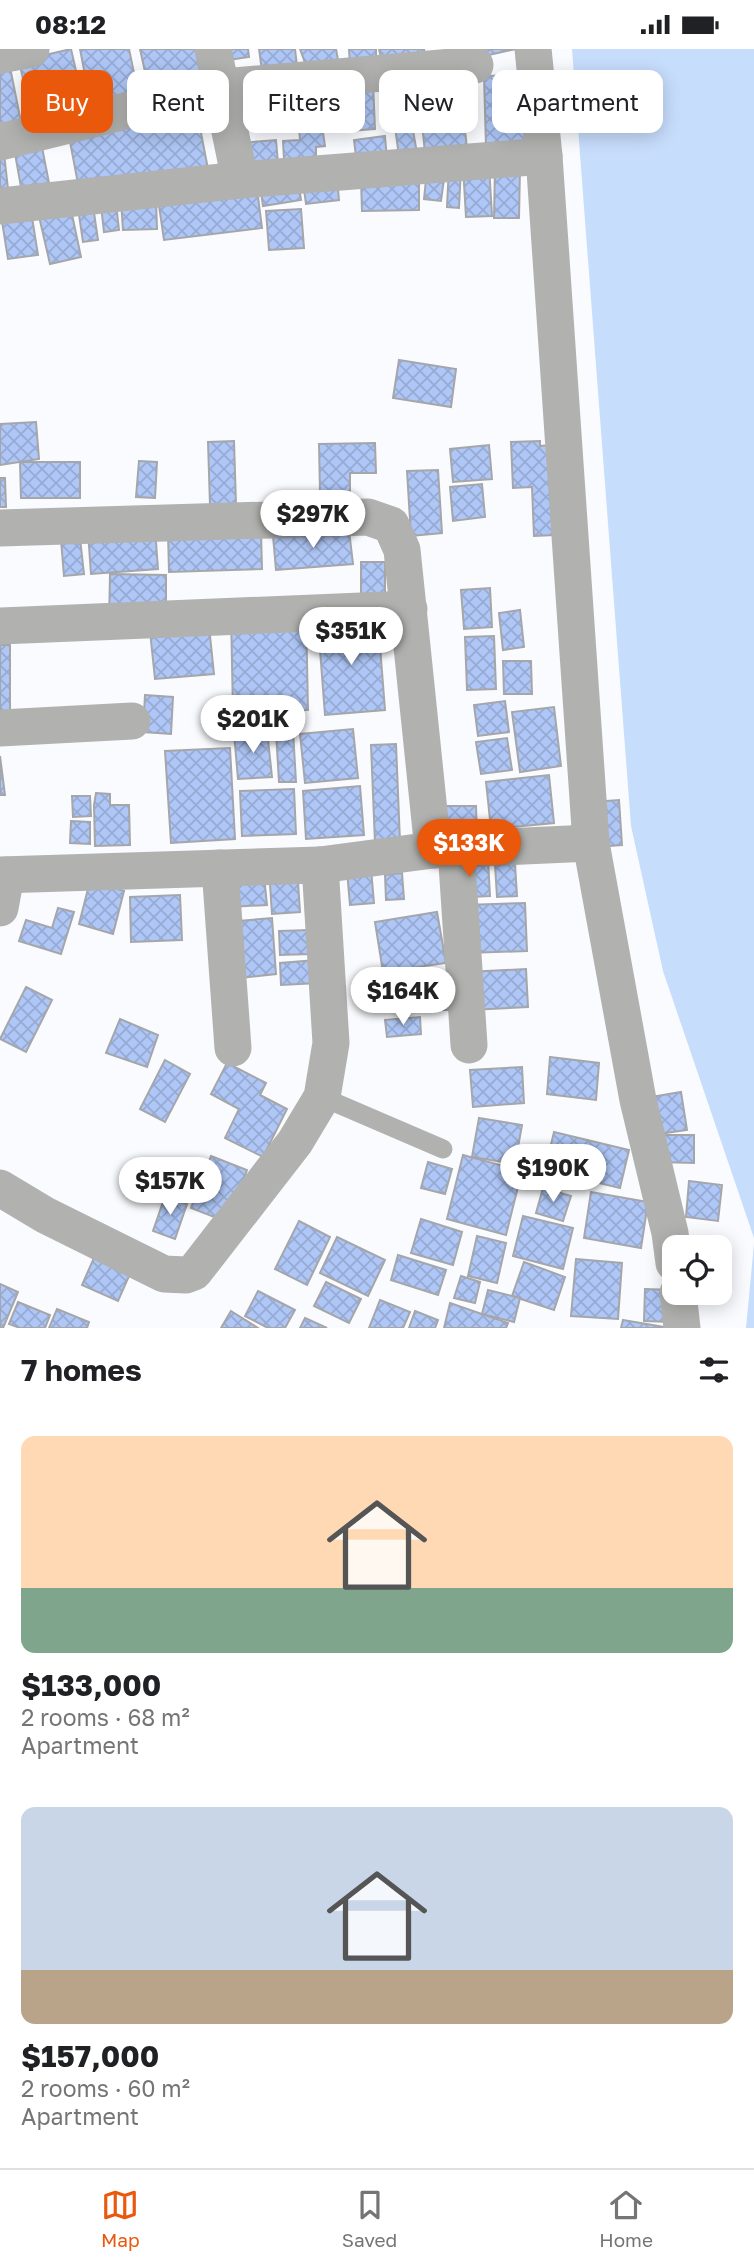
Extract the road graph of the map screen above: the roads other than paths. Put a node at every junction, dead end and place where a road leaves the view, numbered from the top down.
1 (30, 49) edge
2 (213, 49) edge
3 (533, 49) edge
4 (0, 55) edge
5 (475, 65) dead end
6 (218, 70) edge
7 (229, 86) edge
8 (127, 111) edge
9 (229, 123) edge
10 (0, 142) edge
11 (544, 156) junction
12 (240, 180) junction
13 (0, 207) edge
14 (0, 528) edge
15 (409, 609) junction
16 (0, 626) edge
17 (132, 721) dead end
18 (0, 728) edge
19 (591, 843) junction
20 (444, 849) junction
21 (320, 865) junction
22 (220, 868) junction
23 (2, 886) edge
24 (469, 1045) dead end
25 (233, 1048) dead end
26 (322, 1097) junction
27 (443, 1149) dead end
28 (0, 1188) edge
29 (670, 1235) edge
30 (679, 1305) edge
31 (682, 1328) edge

1 - 4 street
2 - 6 street
3 - 11 street
5 - 7 street
8 - 10 street
9 - 12 street
11 - 12 street
11 - 19 street
12 - 13 street
14 - 15 street
15 - 16 street
15 - 20 street
17 - 18 street
19 - 20 street
19 - 29 street
20 - 21 street
20 - 24 street
21 - 22 street
21 - 26 street
22 - 23 street
22 - 25 street
26 - 27 lane
26 - 28 street
30 - 31 street

